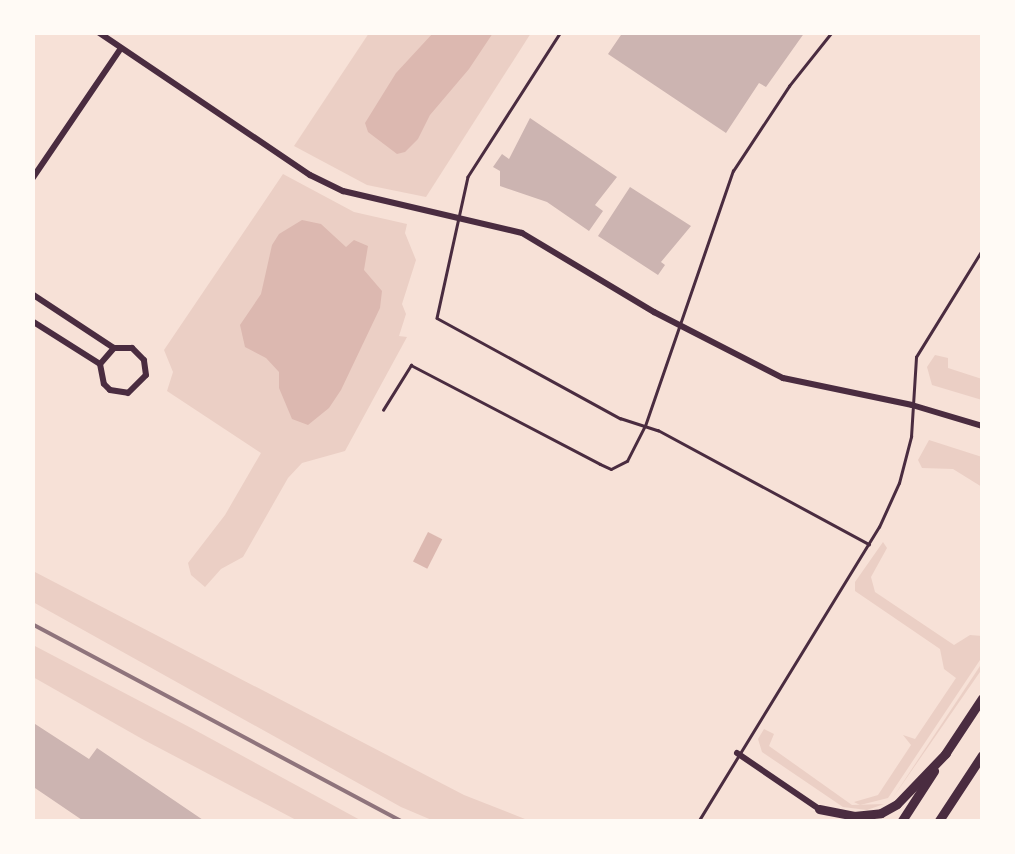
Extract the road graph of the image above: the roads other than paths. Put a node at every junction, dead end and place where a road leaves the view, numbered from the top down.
1 (98, 32) edge
2 (561, 32) edge
3 (832, 32) edge
4 (121, 48) junction
5 (32, 179) edge
6 (459, 217) junction
7 (982, 250) edge
8 (32, 294) edge
9 (32, 320) edge
10 (678, 324) junction
11 (114, 348) junction
12 (100, 364) junction
13 (912, 405) junction
14 (383, 410) dead end
15 (645, 426) junction
16 (982, 426) edge
17 (869, 544) junction
18 (982, 698) edge
19 (736, 752) junction
20 (946, 753) junction
21 (982, 754) edge
22 (820, 809) junction
23 (698, 822) edge
24 (826, 822) edge
25 (838, 822) edge
26 (901, 822) edge
27 (938, 822) edge

1 - 4 street
2 - 6 lane
3 - 10 lane
4 - 5 street
4 - 6 street
6 - 10 street
6 - 15 lane
7 - 13 lane
8 - 11 street
9 - 12 street
10 - 13 street
10 - 15 lane
11 - 12 street
11 - 12 street
13 - 16 street
13 - 17 lane
14 - 15 lane
15 - 17 lane
17 - 19 lane
18 - 20 main road
19 - 22 street
19 - 23 lane
20 - 22 main road
20 - 26 main road
21 - 27 main road
22 - 24 main road
22 - 25 main road

